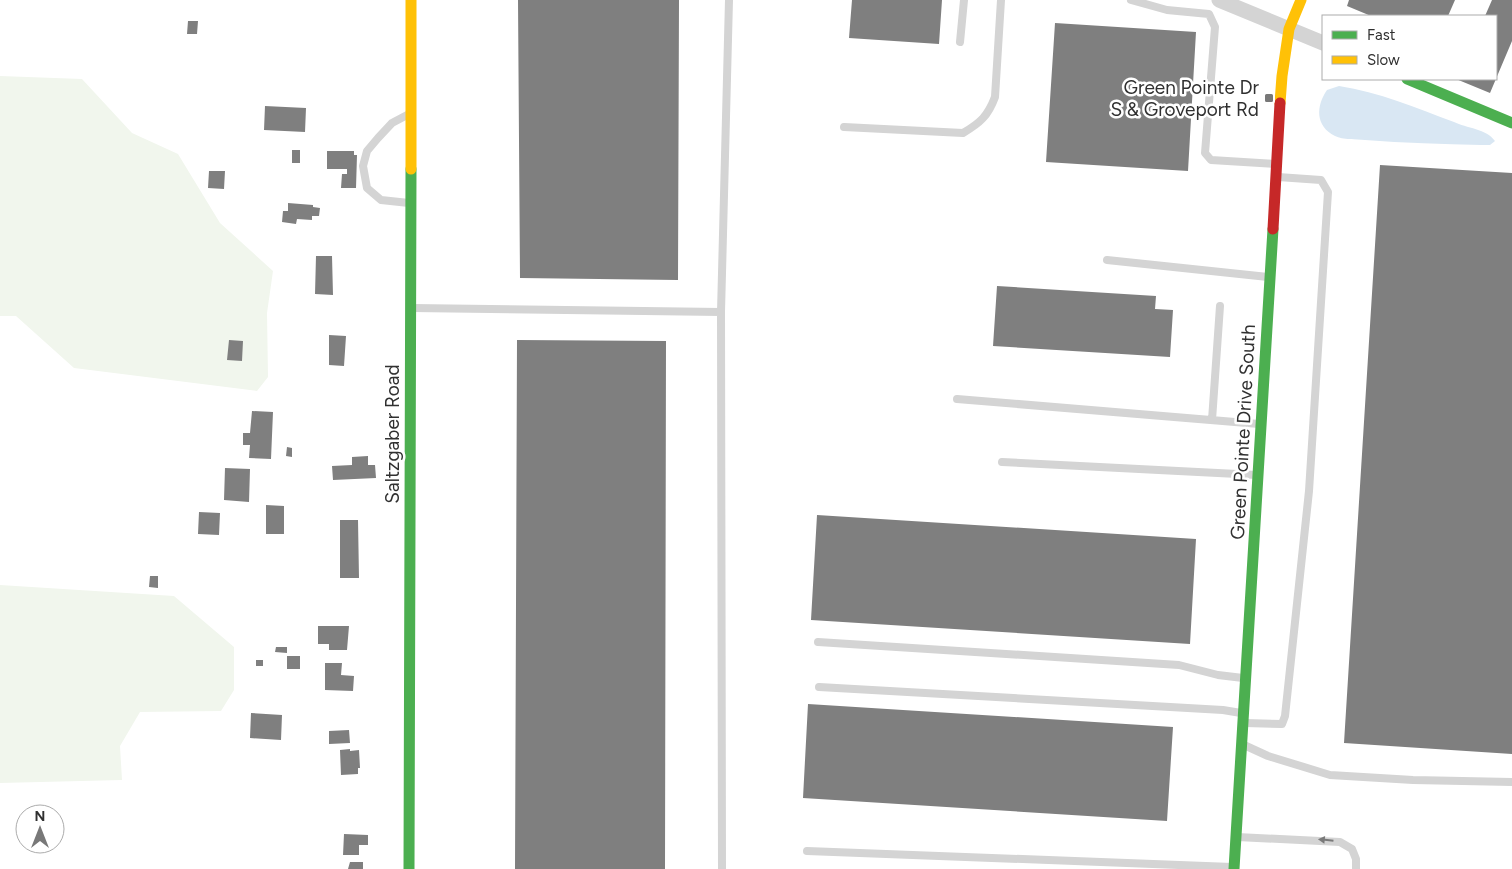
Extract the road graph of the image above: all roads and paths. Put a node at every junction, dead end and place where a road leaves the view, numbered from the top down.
1 (411, 0) edge
2 (729, 0) edge
3 (964, 0) edge
4 (1001, 0) edge
5 (1131, 0) edge
6 (1215, 0) edge
7 (1219, 0) edge
8 (1301, 0) edge
9 (1209, 14) junction
10 (1290, 29) junction
11 (960, 42) dead end
12 (1322, 43) edge
13 (1409, 80) edge
14 (411, 113) junction
15 (1512, 123) edge
16 (844, 127) dead end
17 (1277, 164) junction
18 (1276, 176) junction
19 (411, 203) junction
20 (1107, 260) dead end
21 (1270, 277) junction
22 (1220, 306) dead end
23 (410, 308) junction
24 (721, 312) junction
25 (956, 399) dead end
26 (1212, 420) junction
27 (1261, 424) junction
28 (1002, 462) dead end
29 (1258, 475) junction
30 (818, 642) dead end
31 (1245, 678) junction
32 (819, 687) dead end
33 (1243, 718) junction
34 (1241, 744) junction
35 (1512, 782) edge
36 (1236, 836) junction
37 (806, 851) dead end
38 (1234, 868) edge
39 (409, 869) edge
40 (722, 869) edge
41 (1356, 869) edge

1 - 14 street, Saltzgaber Road
2 - 24 lane
3 - 11 lane
4 - 16 lane
5 - 9 lane
6 - 9 lane
7 - 10 street
8 - 10 street, Green Pointe Drive South
9 - 17 lane
10 - 12 street
10 - 17 street, Green Pointe Drive South
13 - 15 street
14 - 19 street, Saltzgaber Road
14 - 19 lane
17 - 18 street, Green Pointe Drive South
18 - 21 street, Green Pointe Drive South
18 - 33 lane
19 - 23 street, Saltzgaber Road
20 - 21 lane
21 - 27 street, Green Pointe Drive South
22 - 26 lane
23 - 24 lane
23 - 39 street, Saltzgaber Road
24 - 40 lane
25 - 26 lane
26 - 27 lane
27 - 29 street, Green Pointe Drive South
28 - 29 lane
29 - 31 street, Green Pointe Drive South
30 - 31 lane
31 - 33 street, Green Pointe Drive South
32 - 33 lane
33 - 34 street, Green Pointe Drive South
34 - 35 lane
34 - 36 street, Green Pointe Drive South
36 - 38 street, Green Pointe Drive South
41 -> 36 lane
37 - 38 lane

